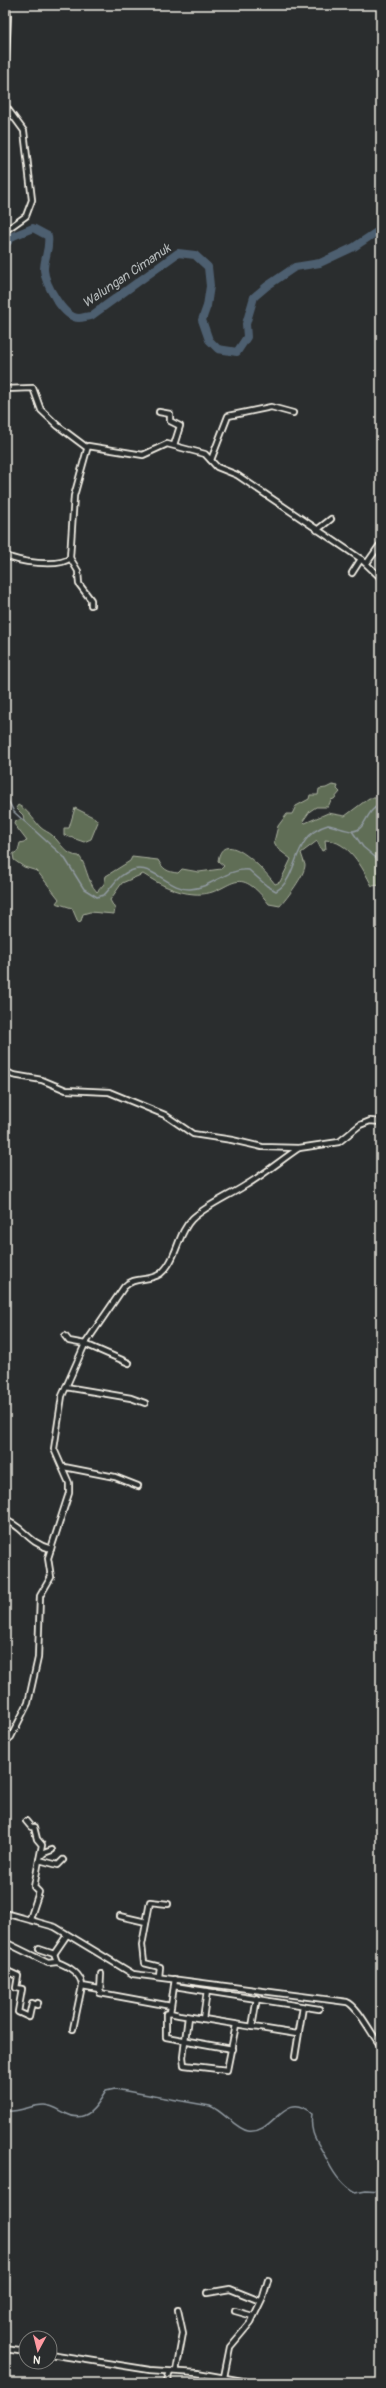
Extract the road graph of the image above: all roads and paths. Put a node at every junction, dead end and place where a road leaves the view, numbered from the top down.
1 (6, 5) edge
2 (5, 82) edge
3 (5, 105) edge
4 (5, 231) edge
5 (5, 389) edge
6 (160, 412) dead end
7 (293, 413) dead end
8 (174, 445) junction
9 (86, 447) junction
10 (211, 460) junction
11 (331, 519) dead end
12 (317, 530) junction
13 (379, 546) dead end
14 (5, 555) edge
15 (70, 558) junction
16 (361, 559) junction
17 (367, 563) junction
18 (352, 573) dead end
19 (381, 578) edge
20 (91, 605) dead end
21 (5, 1071) edge
22 (381, 1122) edge
23 (299, 1148) junction
24 (65, 1336) dead end
25 (85, 1344) junction
26 (129, 1363) dead end
27 (66, 1387) junction
28 (145, 1403) dead end
29 (64, 1467) junction
30 (138, 1486) dead end
31 (5, 1520) edge
32 (51, 1549) junction
33 (5, 1742) edge
34 (26, 1820) dead end
35 (52, 1850) dead end
36 (39, 1859) junction
37 (63, 1860) dead end
38 (168, 1904) dead end
39 (5, 1912) edge
40 (120, 1916) dead end
41 (30, 1919) junction
42 (146, 1922) junction
43 (67, 1934) junction
44 (5, 1942) edge
45 (38, 1949) dead end
46 (54, 1954) junction
47 (57, 1962) junction
48 (6, 1970) edge
49 (101, 1974) dead end
50 (159, 1977) junction
51 (175, 1980) junction
52 (82, 1986) junction
53 (174, 1986) junction
54 (99, 1989) junction
55 (207, 1991) junction
56 (257, 1998) junction
57 (38, 2003) dead end
58 (171, 2006) junction
59 (303, 2006) junction
60 (319, 2009) dead end
61 (170, 2013) junction
62 (188, 2017) junction
63 (203, 2019) junction
64 (236, 2025) junction
65 (252, 2027) junction
66 (73, 2029) dead end
67 (299, 2032) junction
68 (185, 2040) junction
69 (381, 2046) edge
70 (232, 2049) junction
71 (295, 2057) dead end
72 (268, 2280) dead end
73 (207, 2293) dead end
74 (260, 2301) junction
75 (178, 2310) dead end
76 (235, 2311) dead end
77 (253, 2316) junction
78 (5, 2349) edge
79 (18, 2351) edge
80 (58, 2355) edge
81 (173, 2372) junction
82 (224, 2378) junction
83 (166, 2383) edge
84 (254, 2383) edge

1 - 2 street
3 - 4 street
5 - 9 street
6 - 8 street
7 - 10 street
8 - 9 street
8 - 10 street
9 - 15 street
10 - 12 street
11 - 12 street
12 - 16 street
13 - 17 street
14 - 15 street
15 - 20 street
16 - 17 street
16 - 18 street
17 - 19 street
21 - 23 street
22 - 23 street
23 - 25 street
24 - 25 street
25 - 26 street
25 - 27 street
27 - 28 street
27 - 29 street
29 - 30 street
29 - 32 street
31 - 32 street
32 - 33 street
34 - 36 street
35 - 36 street
36 - 37 street
36 - 41 street
38 - 42 street
39 - 41 street
40 - 42 street
41 - 43 street
42 - 50 street
43 - 46 street
43 - 50 street
44 - 47 street
45 - 46 street
46 - 47 street
47 - 52 street
48 - 57 street
49 - 54 street
50 - 51 street
51 - 53 street
51 - 69 street
52 - 54 street
52 - 66 street
53 - 55 street
53 - 58 street
54 - 58 street
55 - 56 street
55 - 63 street
56 - 59 street
56 - 65 street
58 - 61 street
59 - 60 street
59 - 67 street
61 - 62 street
61 - 68 street
62 - 63 street
62 - 68 street
63 - 64 street
64 - 65 street
64 - 70 street
65 - 67 street
67 - 71 street
68 - 70 street
68 - 70 street
72 - 74 street
73 - 74 street
74 - 77 street
75 - 81 street
76 - 77 street
77 - 82 street
78 - 79 street
80 - 81 street
81 - 82 street
81 - 83 street
82 - 84 street

